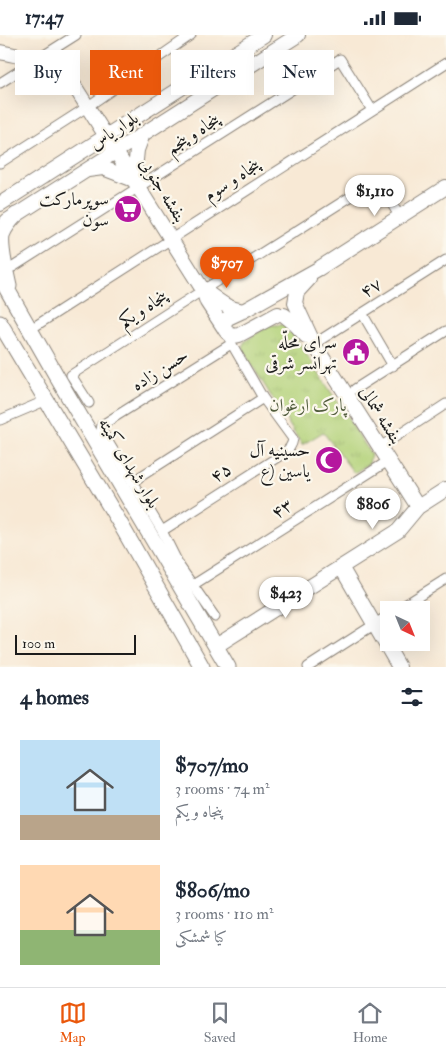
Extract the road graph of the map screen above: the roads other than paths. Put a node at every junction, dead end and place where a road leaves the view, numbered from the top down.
1 (76, 35) edge
2 (191, 35) edge
3 (264, 35) edge
4 (298, 35) edge
5 (53, 50) edge
6 (0, 52) edge
7 (15, 55) edge
8 (446, 63) edge
9 (15, 74) edge
10 (0, 83) edge
11 (80, 95) edge
12 (87, 107) junction
13 (372, 110) junction
14 (143, 134) junction
15 (106, 136) junction
16 (116, 151) junction
17 (0, 163) edge
18 (87, 170) junction
19 (137, 184) junction
20 (446, 187) edge
21 (0, 204) edge
22 (16, 215) junction
23 (400, 217) junction
24 (0, 225) edge
25 (171, 239) junction
26 (446, 260) edge
27 (13, 267) dead end
28 (318, 269) junction
29 (0, 277) edge
30 (204, 290) junction
31 (276, 293) junction
32 (11, 295) junction
33 (295, 303) junction
34 (243, 311) junction
35 (362, 313) junction
36 (281, 315) junction
37 (0, 323) edge
38 (37, 325) dead end
39 (226, 331) junction
40 (446, 331) edge
41 (314, 344) junction
42 (232, 345) junction
43 (393, 366) junction
44 (355, 389) dead end
45 (263, 398) junction
46 (47, 400) junction
47 (89, 403) dead end
48 (446, 404) edge
49 (0, 420) edge
50 (293, 439) joint
51 (380, 447) junction
52 (388, 461) junction
53 (132, 482) junction
54 (446, 489) edge
55 (418, 507) junction
56 (162, 531) junction
57 (341, 567) junction
58 (446, 579) edge
59 (194, 585) junction
60 (411, 601) edge
61 (215, 617) dead end
62 (380, 621) edge
63 (374, 625) junction
64 (216, 646) junction
65 (202, 667) edge
66 (228, 667) edge
67 (308, 667) edge
68 (399, 667) edge

1 - 5 street
2 - 12 street
3 - 15 street, بلوار یاس
4 - 14 street, بلوار یاس
6 - 7 street, بنفشه جنوبی
8 - 13 street, پنجاه و سوم
9 - 10 street
11 - 12 street, بنفشه جنوبی
12 - 15 street, بنفشه جنوبی
12 - 17 street
13 - 19 street, پنجاه و پنجم
13 - 25 street, پنجاه و سوم
14 - 16 street, بلوار یاس
14 - 19 street
15 - 16 street, بنفشه جنوبی
15 - 21 street, بلوار یاس
16 - 18 street, بلوار یاس
16 - 19 street, بنفشه جنوبی
18 - 19 street
18 - 22 street, بلوار یاس
19 - 25 street, بنفشه جنوبی
19 - 27 street, پنجاه و پنجم
20 - 23 street
22 - 24 street, بلوار یاس
22 - 32 main road
23 - 28 street
23 - 30 street, پنجاه و یکم
25 - 30 street, بنفشه جنوبی
25 - 38 street, پنجاه و سوم
26 - 35 street, ۴۷
28 - 31 street
28 - 33 street
29 - 32 main road, بلوار شهدای کمیته
30 - 34 street, بنفشه جنوبی
30 - 39 street, بنفشه جنوبی
30 - 47 street, پنجاه و یکم
31 - 33 street
31 - 34 street
31 - 36 street
32 - 64 main road, بلوار شهدای کمیته
33 - 36 street
33 - 41 street, بنفشه شمالی
34 - 39 street
35 - 41 street, ۴۷
35 - 43 street
36 - 39 street
36 - 41 street, بنفشه شمالی
37 - 46 main road
39 - 42 street, بنفشه جنوبی
40 - 43 street
41 - 51 street, بنفشه شمالی
42 - 45 street, بنفشه جنوبی
42 - 53 street, حسن زاده
43 - 44 street
45 - 50 street, بنفشه جنوبی
45 - 53 street
46 - 49 street
46 - 65 main road
48 - 51 street
50 - 56 street, ۴۵
51 - 52 street, بنفشه شمالی
52 - 55 street, بنفشه شمالی
52 - 59 street, ۴۳
53 - 56 street
54 - 55 street
55 - 57 street
56 - 59 street
57 - 63 street
57 - 64 street
58 - 60 street
59 - 61 street
62 - 63 street
63 - 67 street
63 - 68 street
64 - 66 main road, بلوار شهدای کمیته

